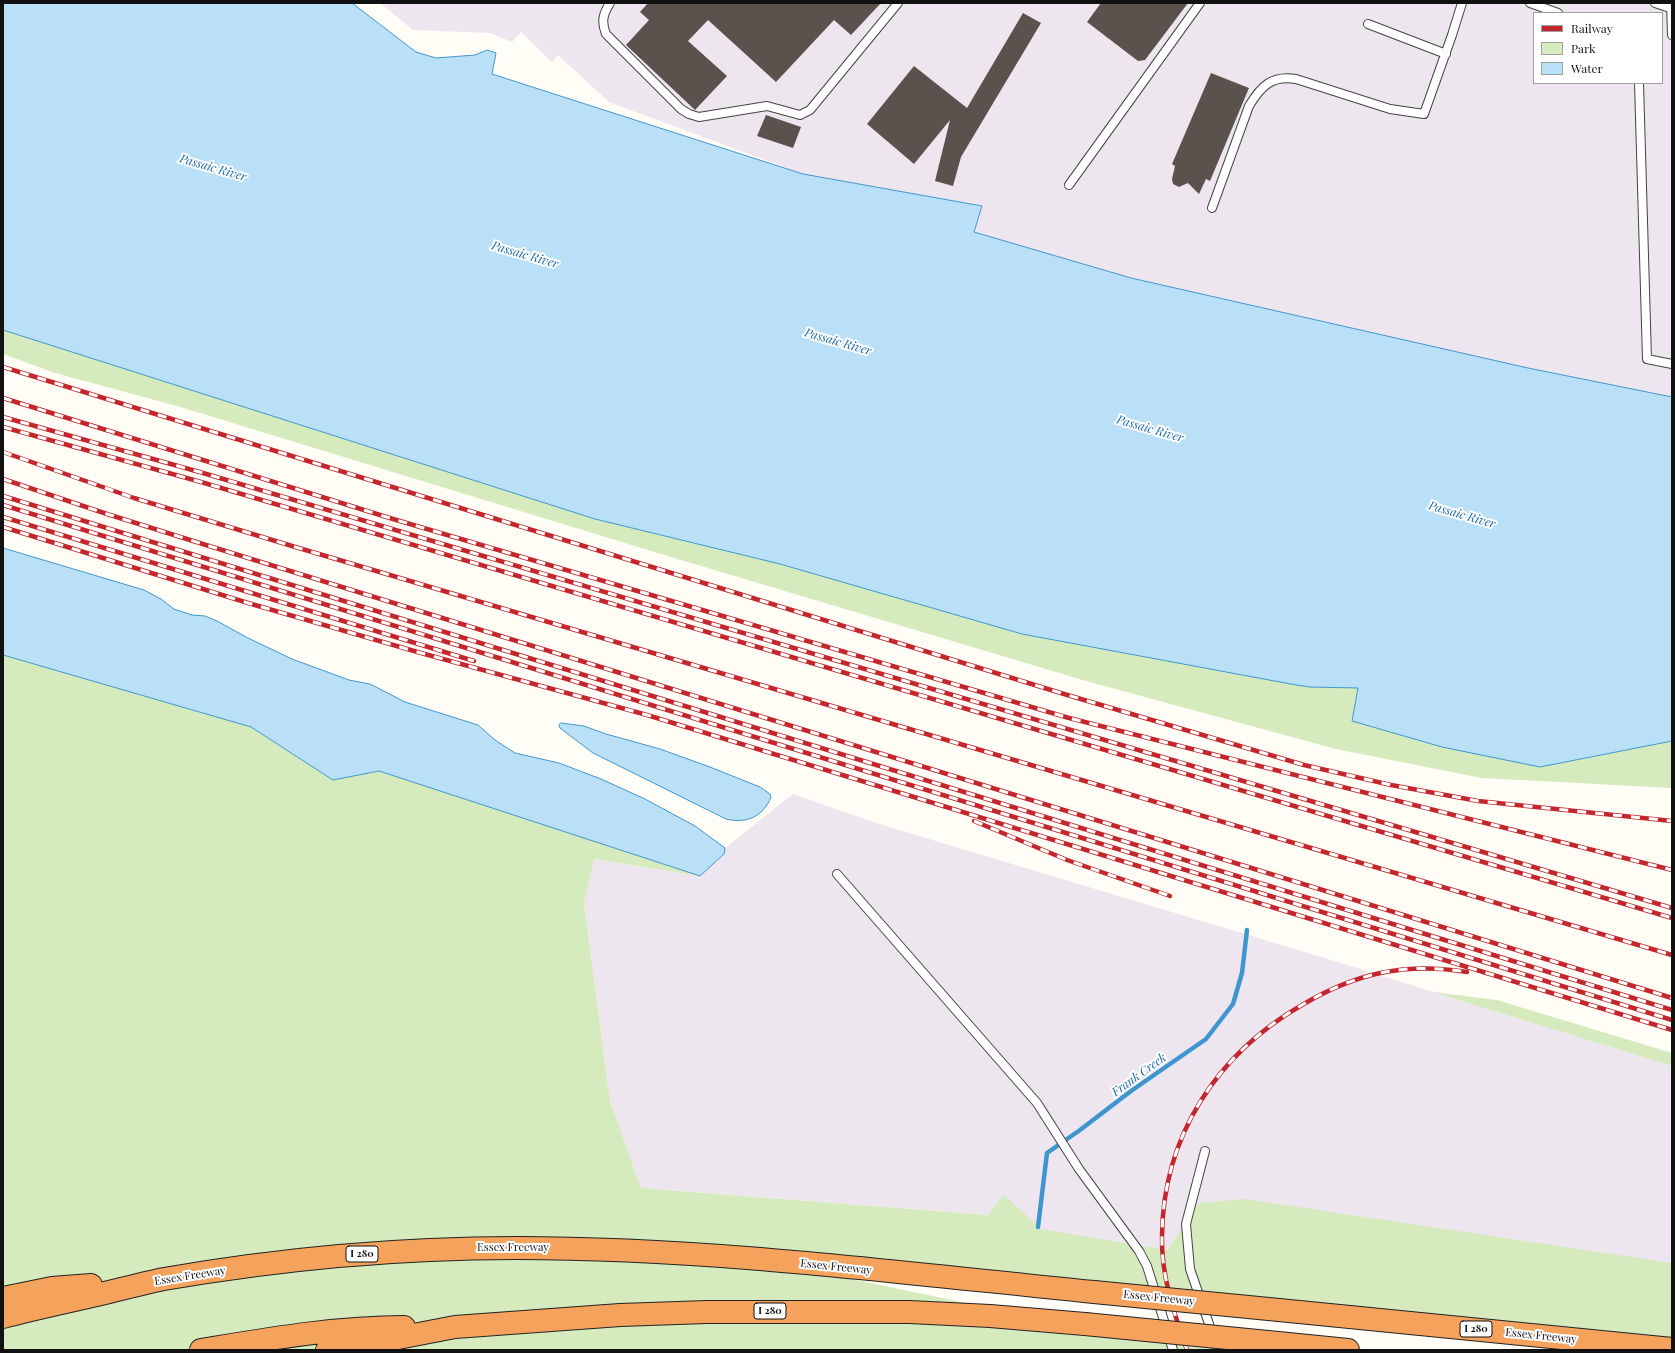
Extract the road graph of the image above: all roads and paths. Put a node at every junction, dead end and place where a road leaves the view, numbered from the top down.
1 (610, 3) edge
2 (898, 3) edge
3 (1200, 3) edge
4 (1462, 3) edge
5 (1530, 3) edge
6 (1655, 3) edge
7 (1670, 6) edge
8 (1555, 12) edge
9 (1368, 24) dead end
10 (1672, 35) edge
11 (1446, 54) junction
12 (1639, 84) edge
13 (1069, 185) dead end
14 (1212, 208) dead end
15 (1672, 364) edge
16 (837, 874) dead end
17 (1205, 1151) dead end
18 (162, 1280) junction
19 (3, 1298) edge
20 (3, 1317) edge
21 (455, 1327) junction
22 (1672, 1349) edge
23 (201, 1350) edge
24 (327, 1350) edge
25 (1173, 1350) edge
26 (1218, 1350) edge
27 (1348, 1350) edge

1 - 2 lane
3 - 13 lane
4 - 11 lane
5 - 8 lane
6 - 7 lane
7 - 10 lane
9 - 11 lane
11 - 14 lane
12 - 15 lane
16 - 25 lane
17 - 26 lane
18 - 19 highway
18 - 20 highway, Essex Freeway / I 280
18 - 22 highway, Essex Freeway / I 280, bridge
21 - 23 highway
21 - 24 highway, I 280
21 - 27 highway, I 280, bridge

